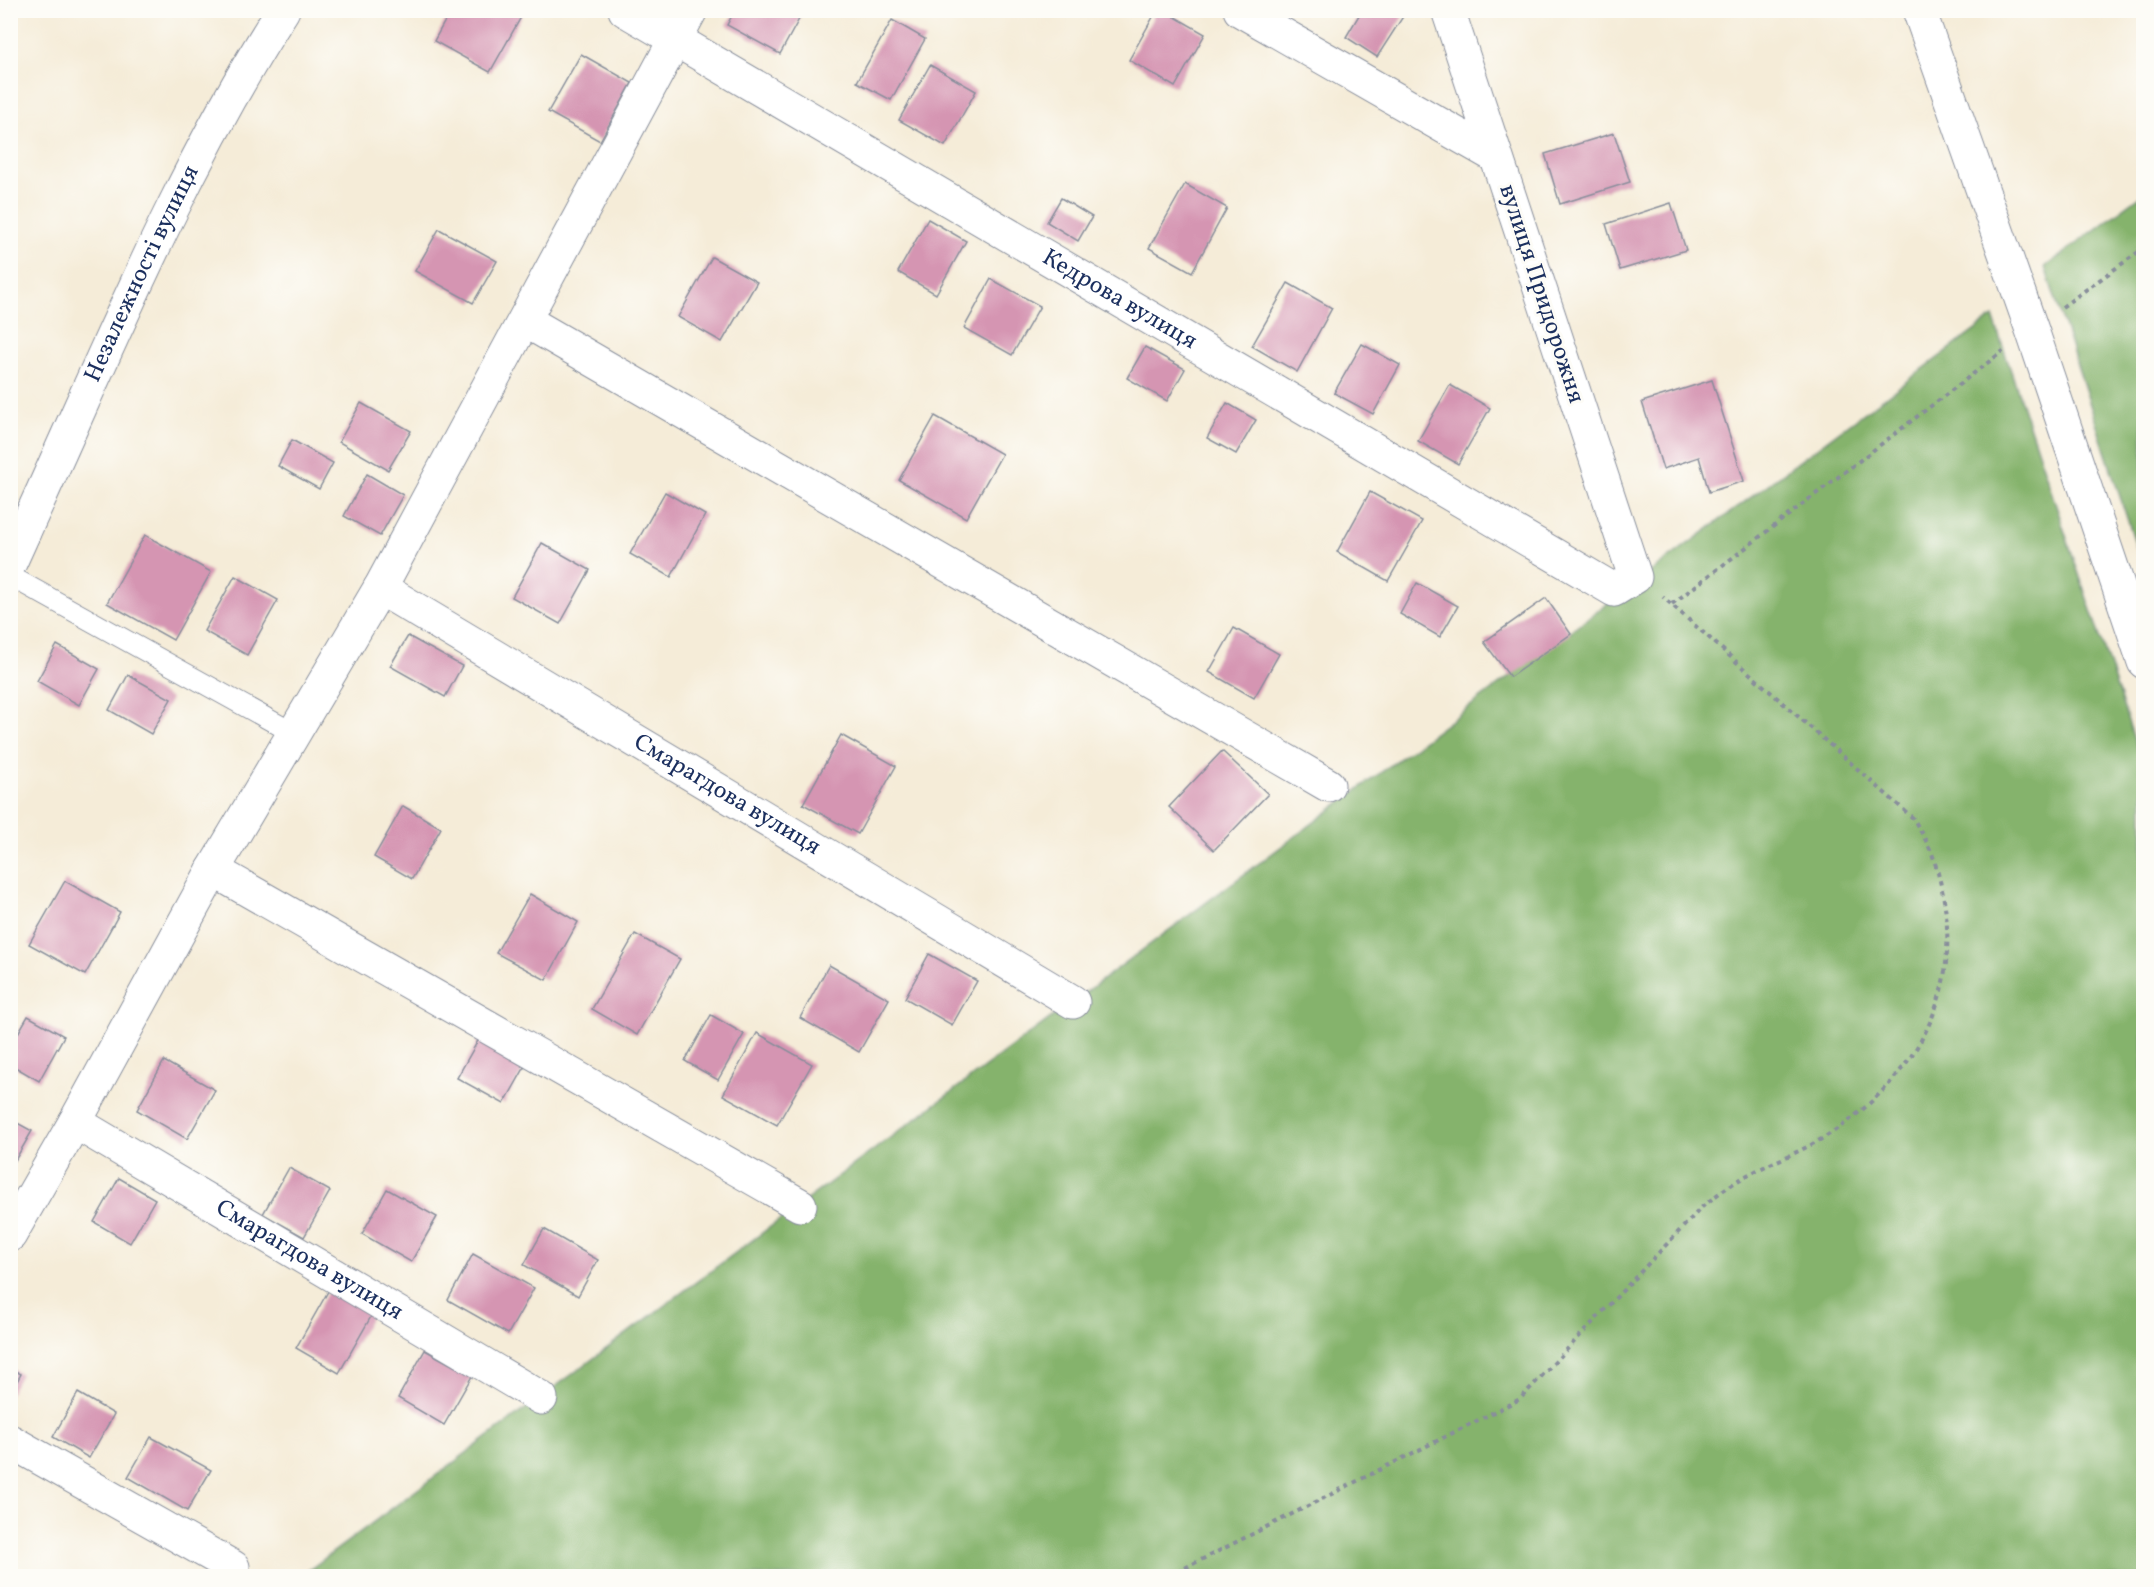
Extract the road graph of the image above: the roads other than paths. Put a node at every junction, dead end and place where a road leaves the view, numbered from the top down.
1 (283, 10) edge
2 (625, 10) edge
3 (691, 10) edge
4 (1240, 10) edge
5 (1448, 10) edge
6 (1919, 10) edge
7 (675, 39) junction
8 (1495, 156) junction
9 (526, 321) junction
10 (17, 534) edge
11 (10, 563) edge
12 (10, 576) edge
13 (1624, 583) joint
14 (380, 588) junction
15 (2144, 662) edge
16 (295, 734) junction
17 (1328, 785) dead end
18 (213, 870) junction
19 (1073, 1002) dead end
20 (75, 1122) junction
21 (800, 1205) dead end
22 (10, 1235) edge
23 (541, 1398) dead end
24 (10, 1441) edge
25 (233, 1567) dead end

1 - 10 street, Незалежності вулиця
2 - 7 street, Кедрова вулиця
3 - 7 street
4 - 8 street
5 - 8 street, вулиця Придорожня
6 - 15 street
7 - 9 street
7 - 13 street, Кедрова вулиця
8 - 13 street, вулиця Придорожня
9 - 14 street
9 - 17 street
10 - 11 street, Незалежності вулиця
12 - 16 lane
14 - 16 street
14 - 19 street, Смарагдова вулиця
16 - 18 street
18 - 20 street
18 - 21 street
20 - 22 street
20 - 23 street, Смарагдова вулиця
24 - 25 street

